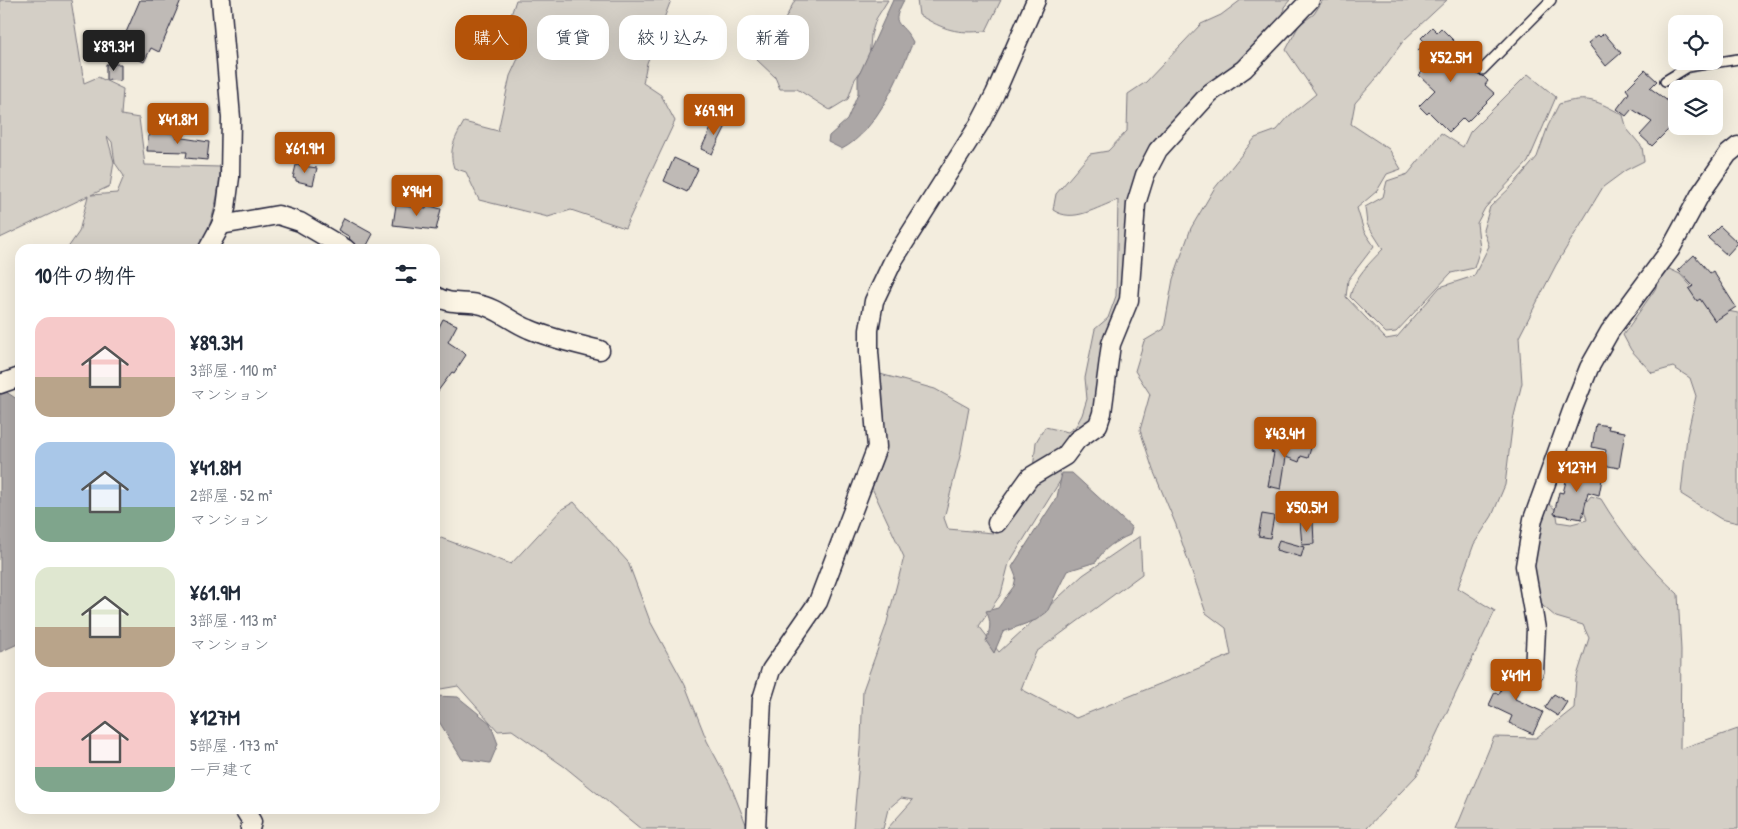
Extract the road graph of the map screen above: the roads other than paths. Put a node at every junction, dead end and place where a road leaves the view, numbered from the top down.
1 (221, 0) edge
2 (1036, 0) edge
3 (1310, 0) edge
4 (1547, 2) edge
5 (1738, 59) edge
6 (1482, 70) dead end
7 (1665, 81) dead end
8 (1738, 146) edge
9 (221, 225) junction
10 (211, 244) edge
11 (337, 244) edge
12 (440, 298) edge
13 (600, 350) dead end
14 (15, 379) edge
15 (0, 384) edge
16 (998, 523) dead end
17 (1534, 672) dead end
18 (247, 814) edge
19 (250, 829) edge
20 (756, 829) edge

1 - 9 street
2 - 20 street
3 - 16 street
4 - 6 lane
5 - 7 lane
8 - 17 street
9 - 10 street
9 - 11 street
12 - 13 street
14 - 15 street
18 - 19 street

